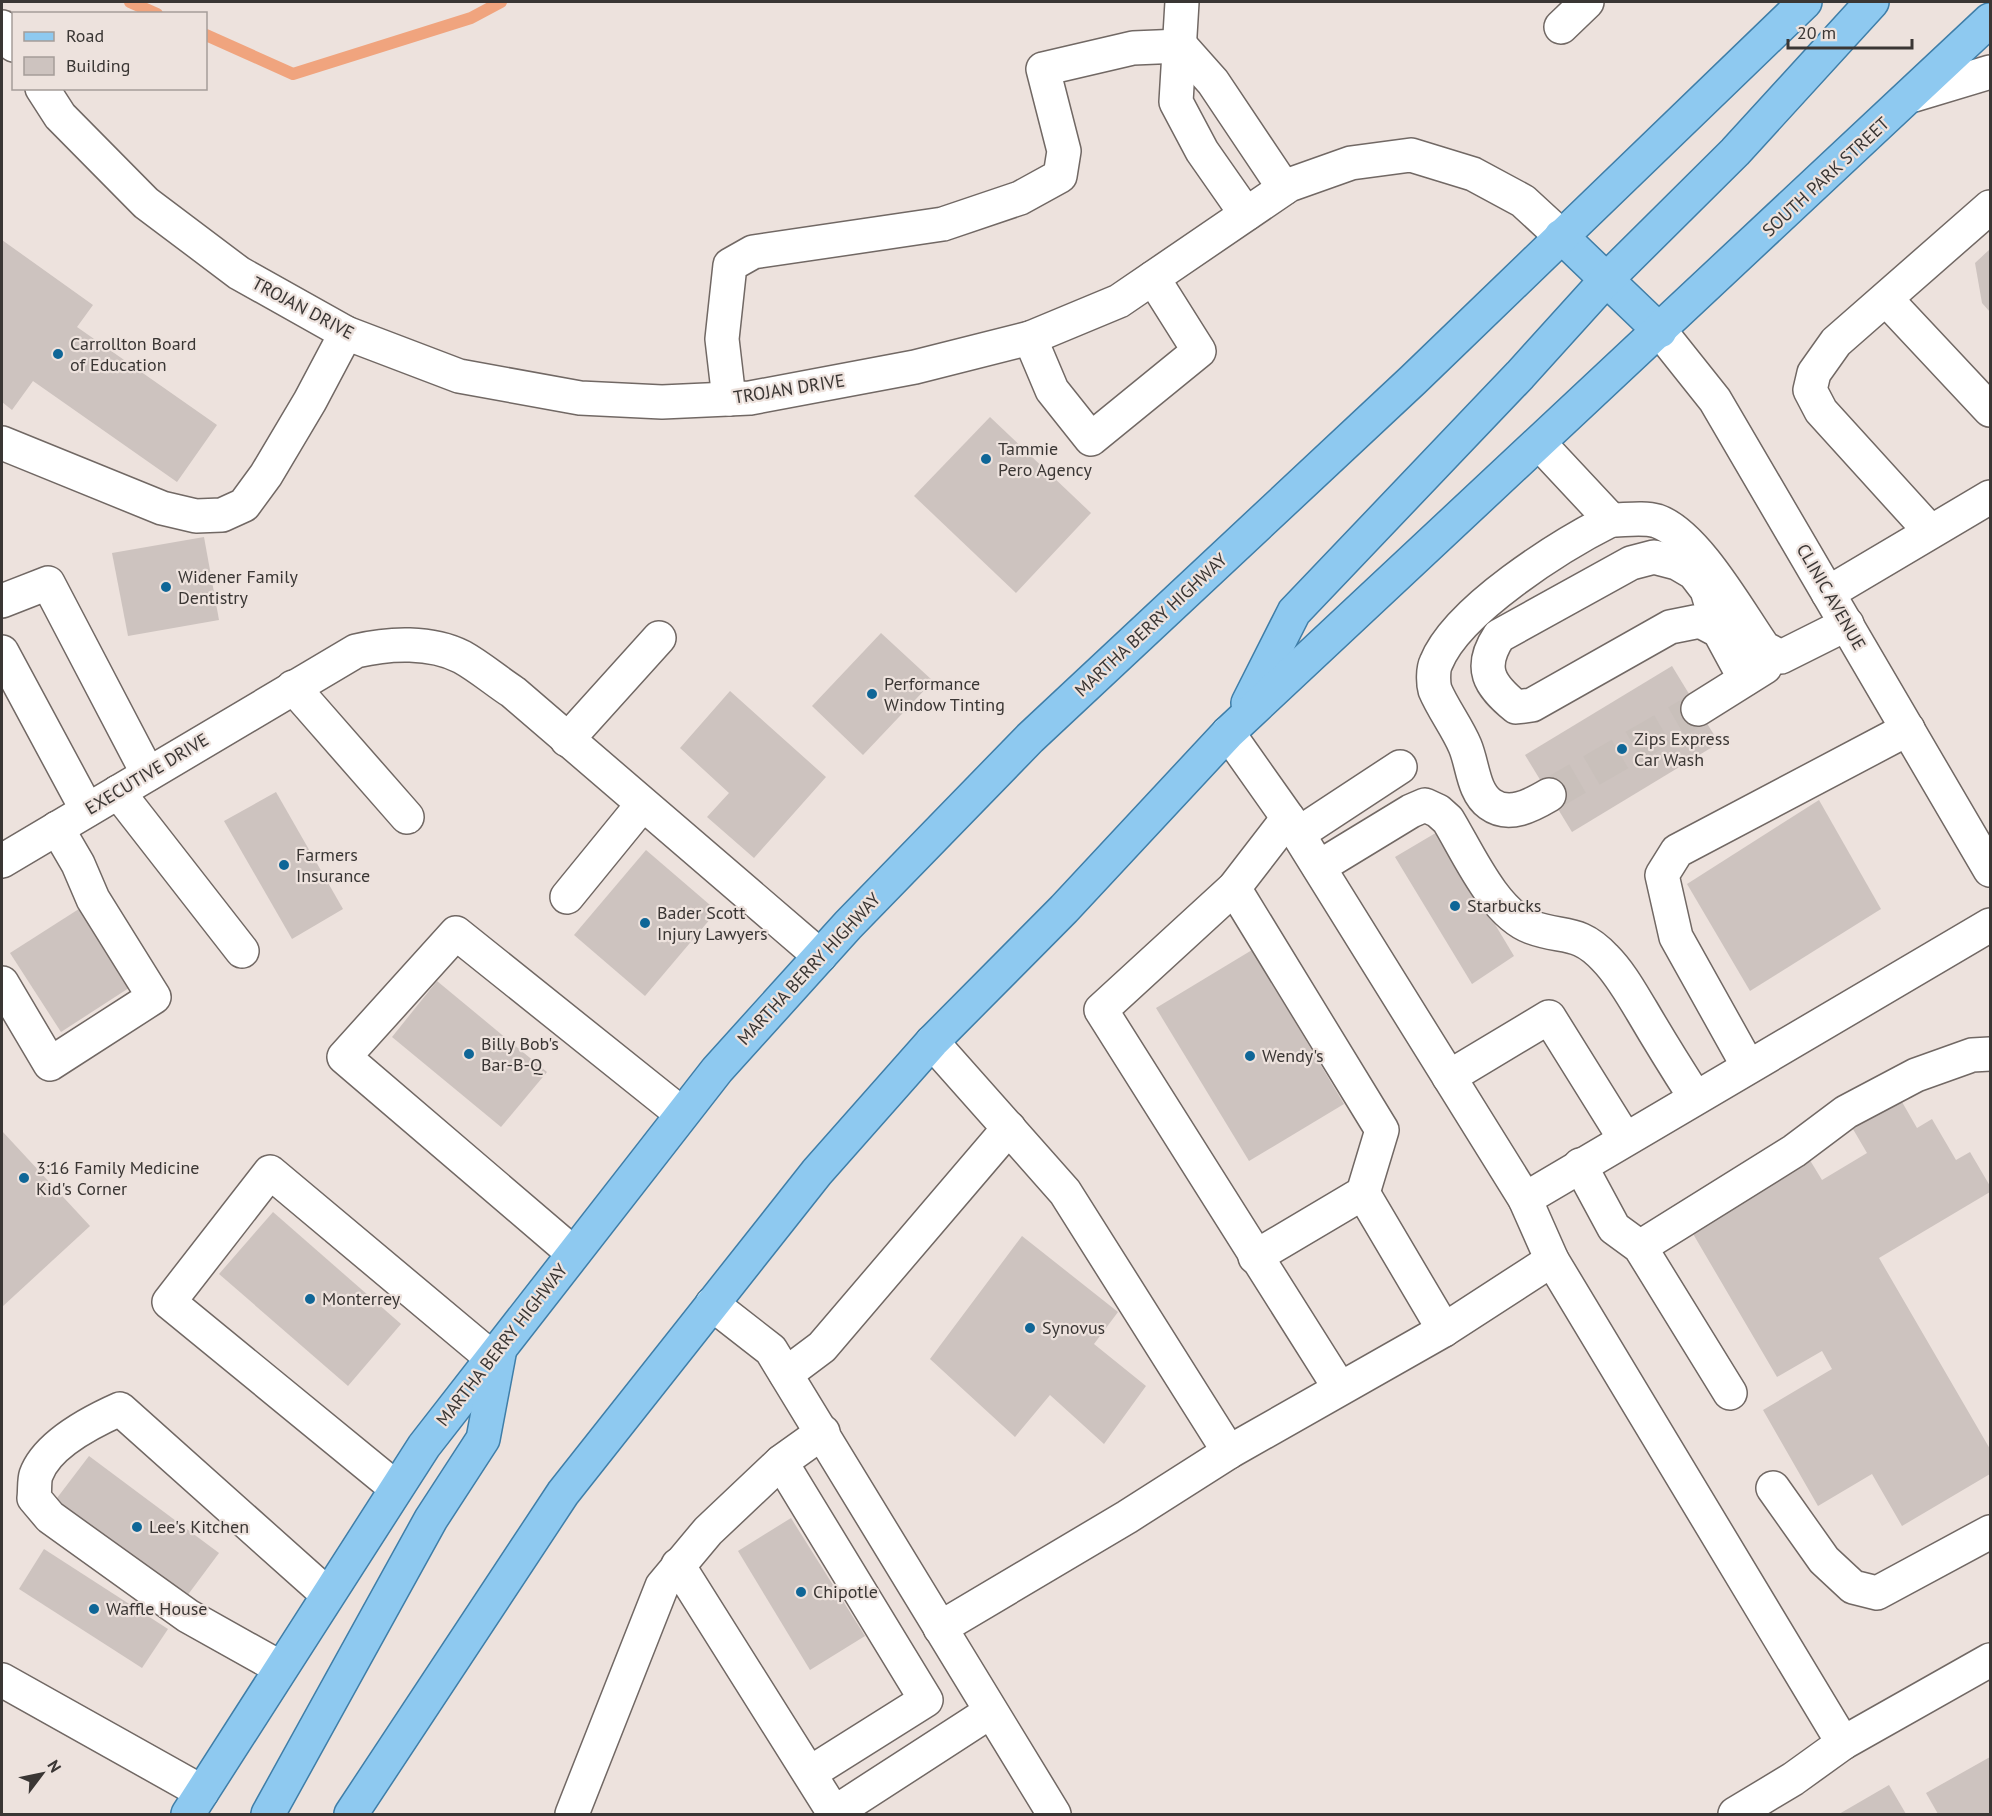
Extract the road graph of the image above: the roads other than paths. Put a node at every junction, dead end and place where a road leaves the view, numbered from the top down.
1 (1182, 2) edge
2 (1587, 2) edge
3 (1805, 2) edge
4 (1872, 2) edge
5 (1990, 20) edge
6 (2, 27) edge
7 (1561, 27) dead end
8 (12, 42) edge
9 (1181, 45) junction
10 (1990, 72) edge
11 (43, 90) edge
12 (1914, 95) junction
13 (1284, 188) junction
14 (1990, 207) edge
15 (1246, 214) junction
16 (1561, 236) junction
17 (1153, 278) junction
18 (1606, 280) junction
19 (1886, 299) junction
20 (1660, 331) junction
21 (346, 333) junction
22 (1030, 338) junction
23 (729, 399) junction
24 (1990, 410) edge
25 (1539, 442) junction
26 (2, 443) edge
27 (1990, 497) edge
28 (1611, 520) junction
29 (1930, 531) junction
30 (1828, 593) junction
31 (2, 601) edge
32 (1847, 624) junction
33 (1719, 631) junction
34 (659, 638) dead end
35 (2, 652) edge
36 (1781, 657) junction
37 (1745, 679) junction
38 (293, 687) junction
39 (1698, 709) tunnel mouth
40 (1233, 728) junction
41 (1908, 729) junction
42 (567, 740) junction
43 (1400, 767) dead end
44 (148, 774) junction
45 (118, 792) junction
46 (1550, 795) tunnel mouth
47 (642, 805) junction
48 (87, 810) junction
49 (407, 818) dead end
50 (1293, 826) junction
51 (57, 828) junction
52 (2, 861) edge
53 (1319, 867) junction
54 (1990, 870) edge
55 (1234, 888) junction
56 (567, 897) dead end
57 (1990, 925) edge
58 (242, 951) dead end
59 (820, 956) junction
60 (2, 983) edge
61 (932, 1042) junction
62 (1990, 1054) edge
63 (1748, 1066) junction
64 (1449, 1077) junction
65 (1695, 1097) junction
66 (682, 1114) junction
67 (1009, 1128) junction
68 (1625, 1139) junction
69 (1580, 1165) junction
70 (1363, 1192) junction
71 (1525, 1198) junction
72 (1640, 1247) junction
73 (573, 1253) junction
74 (1255, 1257) junction
75 (1552, 1260) junction
76 (712, 1304) junction
77 (1444, 1330) junction
78 (496, 1352) junction
79 (786, 1374) junction
80 (1340, 1387) junction
81 (1730, 1393) dead end
82 (823, 1432) junction
83 (1229, 1452) junction
84 (781, 1462) junction
85 (396, 1488) junction
86 (1773, 1488) dead end
87 (1990, 1532) edge
88 (678, 1565) junction
89 (327, 1594) junction
90 (940, 1628) junction
91 (1990, 1660) edge
92 (279, 1667) junction
93 (968, 1673) junction
94 (2, 1680) edge
95 (926, 1700) junction
96 (990, 1712) junction
97 (1843, 1743) junction
98 (810, 1773) junction
99 (195, 1803) edge
100 (268, 1815) edge
101 (351, 1815) edge
102 (572, 1815) edge
103 (1054, 1815) edge
104 (1735, 1815) edge

1 - 9 street
2 - 7 street
3 - 16 main road
4 - 18 main road
5 - 12 main road, SOUTH PARK STREET
6 - 8 street
9 - 13 street
9 - 15 street
9 - 23 street
10 - 12 street
11 - 21 street, TROJAN DRIVE
12 - 20 main road, SOUTH PARK STREET
13 - 15 street, TROJAN DRIVE
13 - 16 street, TROJAN DRIVE
14 - 19 street
15 - 17 street, TROJAN DRIVE
16 - 18 main road
16 - 59 main road, MARTHA BERRY HIGHWAY
17 - 22 street, TROJAN DRIVE
17 - 22 street
18 - 20 main road
18 - 40 main road
19 - 24 street
19 - 29 street
20 - 25 main road
20 - 30 street, CLINIC AVENUE
21 - 23 street, TROJAN DRIVE
21 - 26 street
22 - 23 street, TROJAN DRIVE
25 - 28 street
25 - 40 main road
27 - 29 street
28 - 36 street
28 - 46 street
29 - 30 street
30 - 32 street, CLINIC AVENUE
31 - 44 street
32 - 36 street
32 - 41 street, CLINIC AVENUE
33 - 33 street
33 - 37 street
34 - 42 street
35 - 48 street
36 - 37 street
37 - 39 street
38 - 42 street, EXECUTIVE DRIVE
38 - 44 street, EXECUTIVE DRIVE
38 - 49 street
40 - 50 street
40 - 61 main road
41 - 54 street, CLINIC AVENUE
41 - 63 street
42 - 47 street, EXECUTIVE DRIVE
43 - 50 street
44 - 45 street, EXECUTIVE DRIVE
45 - 48 street, EXECUTIVE DRIVE
45 - 58 street
47 - 56 street
47 - 59 street, EXECUTIVE DRIVE
48 - 51 street, EXECUTIVE DRIVE
50 - 53 street
50 - 55 street
51 - 52 street, EXECUTIVE DRIVE
51 - 60 street
53 - 64 street
53 - 65 street
55 - 70 street
55 - 74 street
57 - 63 street
59 - 66 main road, MARTHA BERRY HIGHWAY
61 - 67 street
61 - 76 main road
62 - 72 street
63 - 65 street
64 - 68 street
64 - 71 street
65 - 68 street
66 - 73 main road, MARTHA BERRY HIGHWAY
66 - 73 street
67 - 79 street
67 - 83 street
68 - 69 street
69 - 71 street
69 - 72 street
70 - 74 street
70 - 77 street
71 - 75 street
72 - 81 street
73 - 78 main road, MARTHA BERRY HIGHWAY
74 - 80 street
75 - 77 street
75 - 97 street
76 - 79 street
76 - 101 main road
77 - 80 street
78 - 85 main road, MARTHA BERRY HIGHWAY
78 - 85 street
78 - 100 main road
79 - 82 street
80 - 83 street
82 - 84 street
82 - 90 street
83 - 90 street
84 - 88 street
84 - 95 street
85 - 89 main road, MARTHA BERRY HIGHWAY
86 - 87 street
88 - 98 street
88 - 102 street
89 - 92 main road, MARTHA BERRY HIGHWAY
89 - 92 street
90 - 93 street
91 - 97 street
92 - 99 main road, MARTHA BERRY HIGHWAY
93 - 95 street
93 - 96 street
94 - 99 street
95 - 98 street
96 - 98 street
96 - 103 street
97 - 104 street

